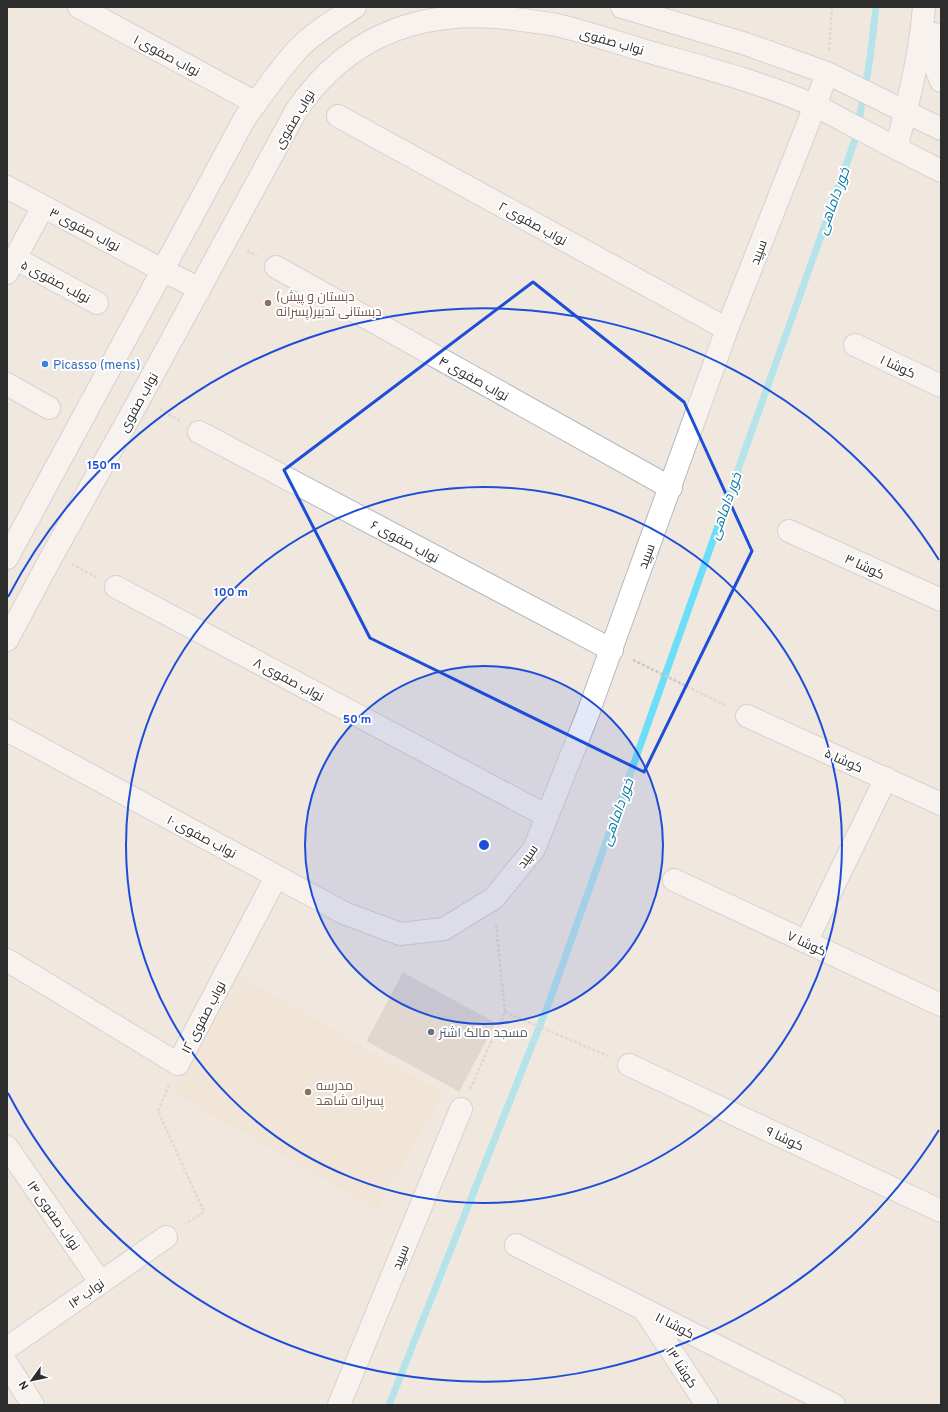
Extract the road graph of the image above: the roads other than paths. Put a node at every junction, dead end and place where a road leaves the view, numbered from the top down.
1 (79, 7) edge
2 (355, 7) edge
3 (622, 7) edge
4 (924, 7) edge
5 (932, 34) edge
6 (835, 76) junction
7 (941, 81) edge
8 (256, 103) junction
9 (815, 106) junction
10 (900, 108) junction
11 (338, 116) dead end
12 (941, 128) edge
13 (890, 145) junction
14 (941, 171) edge
15 (7, 187) edge
16 (43, 206) junction
17 (11, 266) edge
18 (276, 267) road end
19 (162, 270) junction
20 (200, 289) junction
21 (97, 303) dead end
22 (727, 329) junction
23 (855, 345) dead end
24 (7, 384) edge
25 (941, 386) edge
26 (49, 408) dead end
27 (199, 432) road end
28 (671, 488) junction
29 (789, 531) dead end
30 (7, 558) edge
31 (116, 587) dead end
32 (941, 600) edge
33 (16, 602) edge
34 (7, 640) edge
35 (612, 650) junction
36 (747, 716) road end
37 (7, 730) edge
38 (886, 778) junction
39 (941, 804) edge
40 (547, 816) junction
41 (276, 876) junction
42 (674, 880) dead end
43 (400, 934) joint
44 (806, 942) junction
45 (7, 960) edge
46 (941, 1005) edge
47 (629, 1065) road end
48 (461, 1109) road end
49 (7, 1147) edge
50 (941, 1210) edge
51 (166, 1237) road end
52 (516, 1245) dead end
53 (101, 1283) junction
54 (644, 1309) junction
55 (7, 1348) edge
56 (7, 1364) edge
57 (13, 1380) edge
58 (33, 1405) edge
59 (339, 1405) edge
60 (707, 1405) edge
61 (834, 1405) edge

1 - 8 street, نواب صفوی ۱
2 - 8 street
3 - 6 street
4 - 5 street
5 - 7 street
5 - 10 street
6 - 9 street, سپید
6 - 10 street
8 - 19 street
9 - 13 street, نواب صفوی
9 - 20 street, نواب صفوی
9 - 22 street, سپید
10 - 12 street
10 - 13 street
11 - 22 street, نواب صفوی ۲
13 - 14 street, نواب صفوی
15 - 16 street, نواب صفوی ۳
16 - 17 street
16 - 19 street, نواب صفوی ۳
17 - 21 street, نولب صفوی ۵
18 - 28 street, نواب صفوی ۴
19 - 20 street, نواب صفوی ۳
19 - 30 street
20 - 33 street, نواب صفوی
22 - 28 street, سپید
23 - 25 street, کوشا ۱
24 - 26 street
27 - 35 street, نواب صفوی ۶
28 - 35 street, سپید
29 - 32 street, کوشا ۳
31 - 40 street, نواب صفوی ۸
33 - 34 street, نواب صفوی
35 - 40 street, سپید
36 - 38 street, کوشا ۵
37 - 41 street, نواب صفوی ۱۰
38 - 39 street, کوشا ۵
38 - 44 street
40 - 43 street, سپید
41 - 43 street, نواب صفوی ۱۰
41 - 45 street, نواب صفوی ۱۲
42 - 44 street, کوشا ۷
44 - 46 street, کوشا ۷
47 - 50 street, کوشا ۹
48 - 59 street, سپید
49 - 53 street, نواب صفوی ۱۴
51 - 53 street, نواب ۱۴
52 - 54 street, کوشا ۱۱
53 - 55 street, نواب ۱۴
54 - 60 street, کوشا ۱۳
54 - 61 street, کوشا ۱۱
56 - 57 street
57 - 58 street

